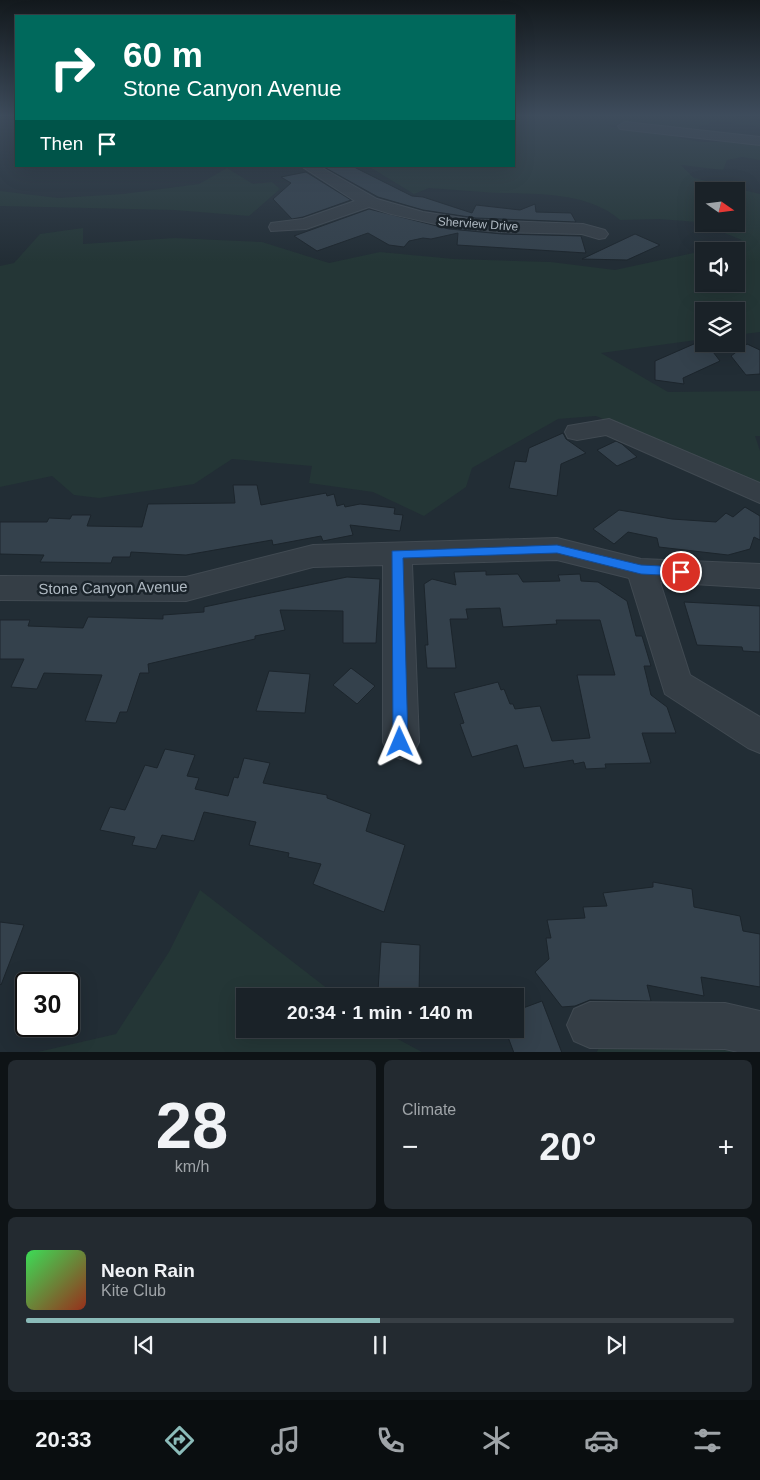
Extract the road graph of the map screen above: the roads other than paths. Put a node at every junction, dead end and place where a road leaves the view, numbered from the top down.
1 (310, 167) edge
2 (369, 201) junction
3 (277, 227) dead end
4 (599, 234) dead end
5 (577, 432) dead end
6 (760, 494) edge
7 (396, 554) junction
8 (641, 570) junction
9 (760, 576) edge
10 (0, 588) edge
11 (760, 736) edge
12 (400, 742) dead end
13 (590, 1025) dead end
14 (760, 1034) edge

1 - 2 street, Sherview Drive
2 - 3 street
2 - 4 street, Sherview Drive
5 - 6 street
7 - 8 street, Stone Canyon Avenue
7 - 10 street, Stone Canyon Avenue
7 - 12 street
8 - 9 street, Stone Canyon Avenue
8 - 11 street
13 - 14 street

